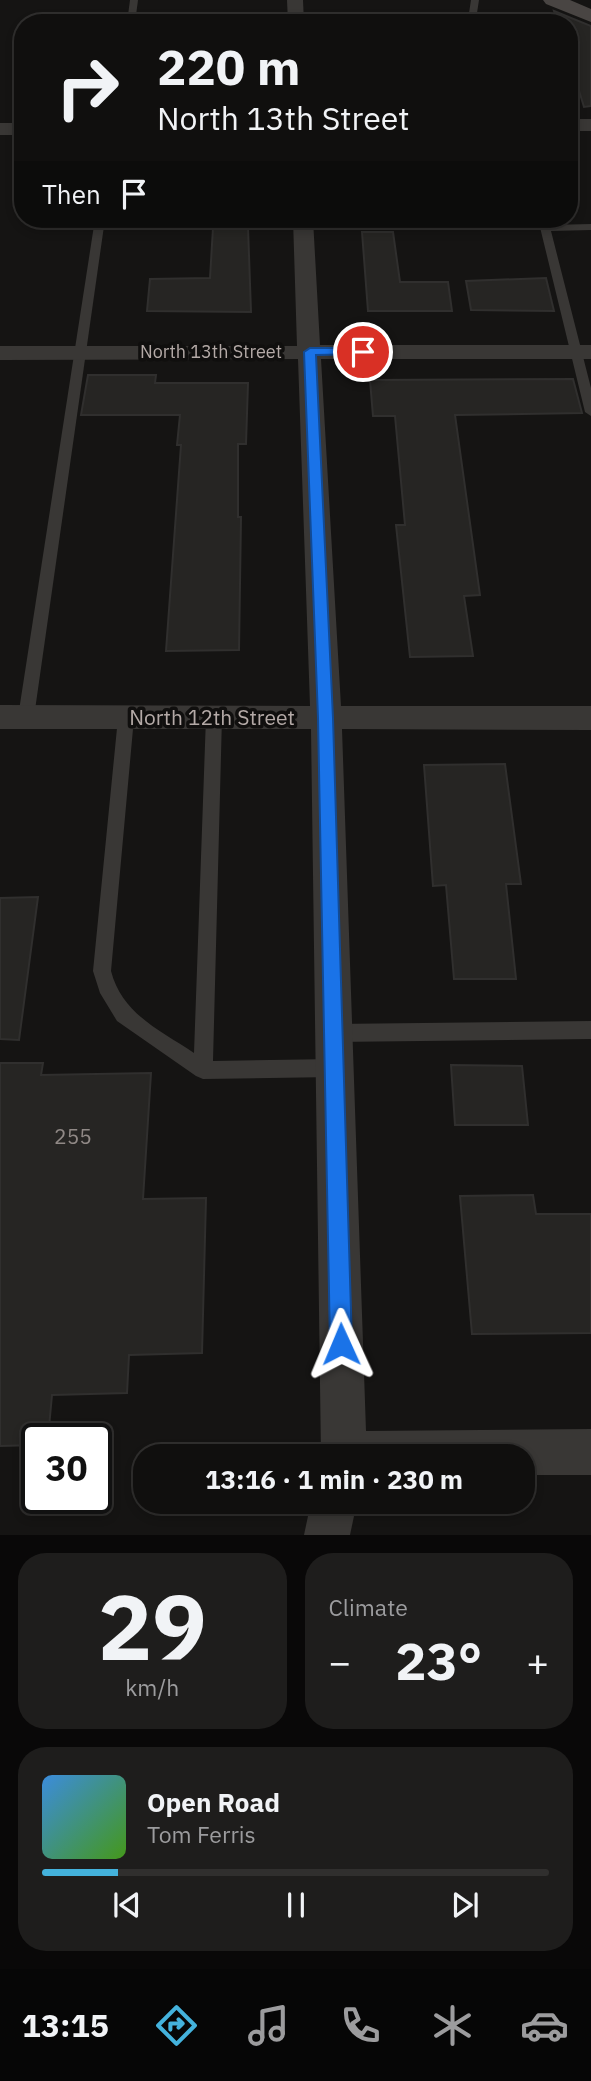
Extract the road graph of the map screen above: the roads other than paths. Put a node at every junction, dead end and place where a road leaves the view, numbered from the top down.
1 (553, 0) edge
2 (591, 16) edge
3 (99, 228) edge
4 (303, 228) edge
5 (546, 228) edge
6 (310, 352) junction
7 (583, 352) edge
8 (0, 353) edge
9 (79, 353) junction
10 (591, 412) edge
11 (13, 717) edge
12 (126, 718) junction
13 (214, 718) junction
14 (326, 718) junction
15 (591, 718) edge
16 (591, 1030) edge
17 (334, 1033) junction
18 (334, 1068) junction
19 (203, 1070) junction
20 (344, 1444) edge
21 (591, 1452) edge
22 (535, 1453) edge
23 (331, 1514) edge
24 (327, 1535) edge

1 - 2 street
3 - 9 lane
4 - 6 street
5 - 7 lane
6 - 7 street, North 13th Street
6 - 9 street, North 13th Street
6 - 14 street
7 - 10 lane
8 - 9 street, North 13th Street
9 - 11 lane
11 - 12 street, North 12th Street
12 - 13 street, North 12th Street
12 - 19 lane
13 - 14 street, North 12th Street
13 - 19 lane
14 - 15 street, North 12th Street
14 - 17 street
16 - 17 lane
17 - 18 street
18 - 19 lane
18 - 20 street
21 - 22 street
23 - 24 street

